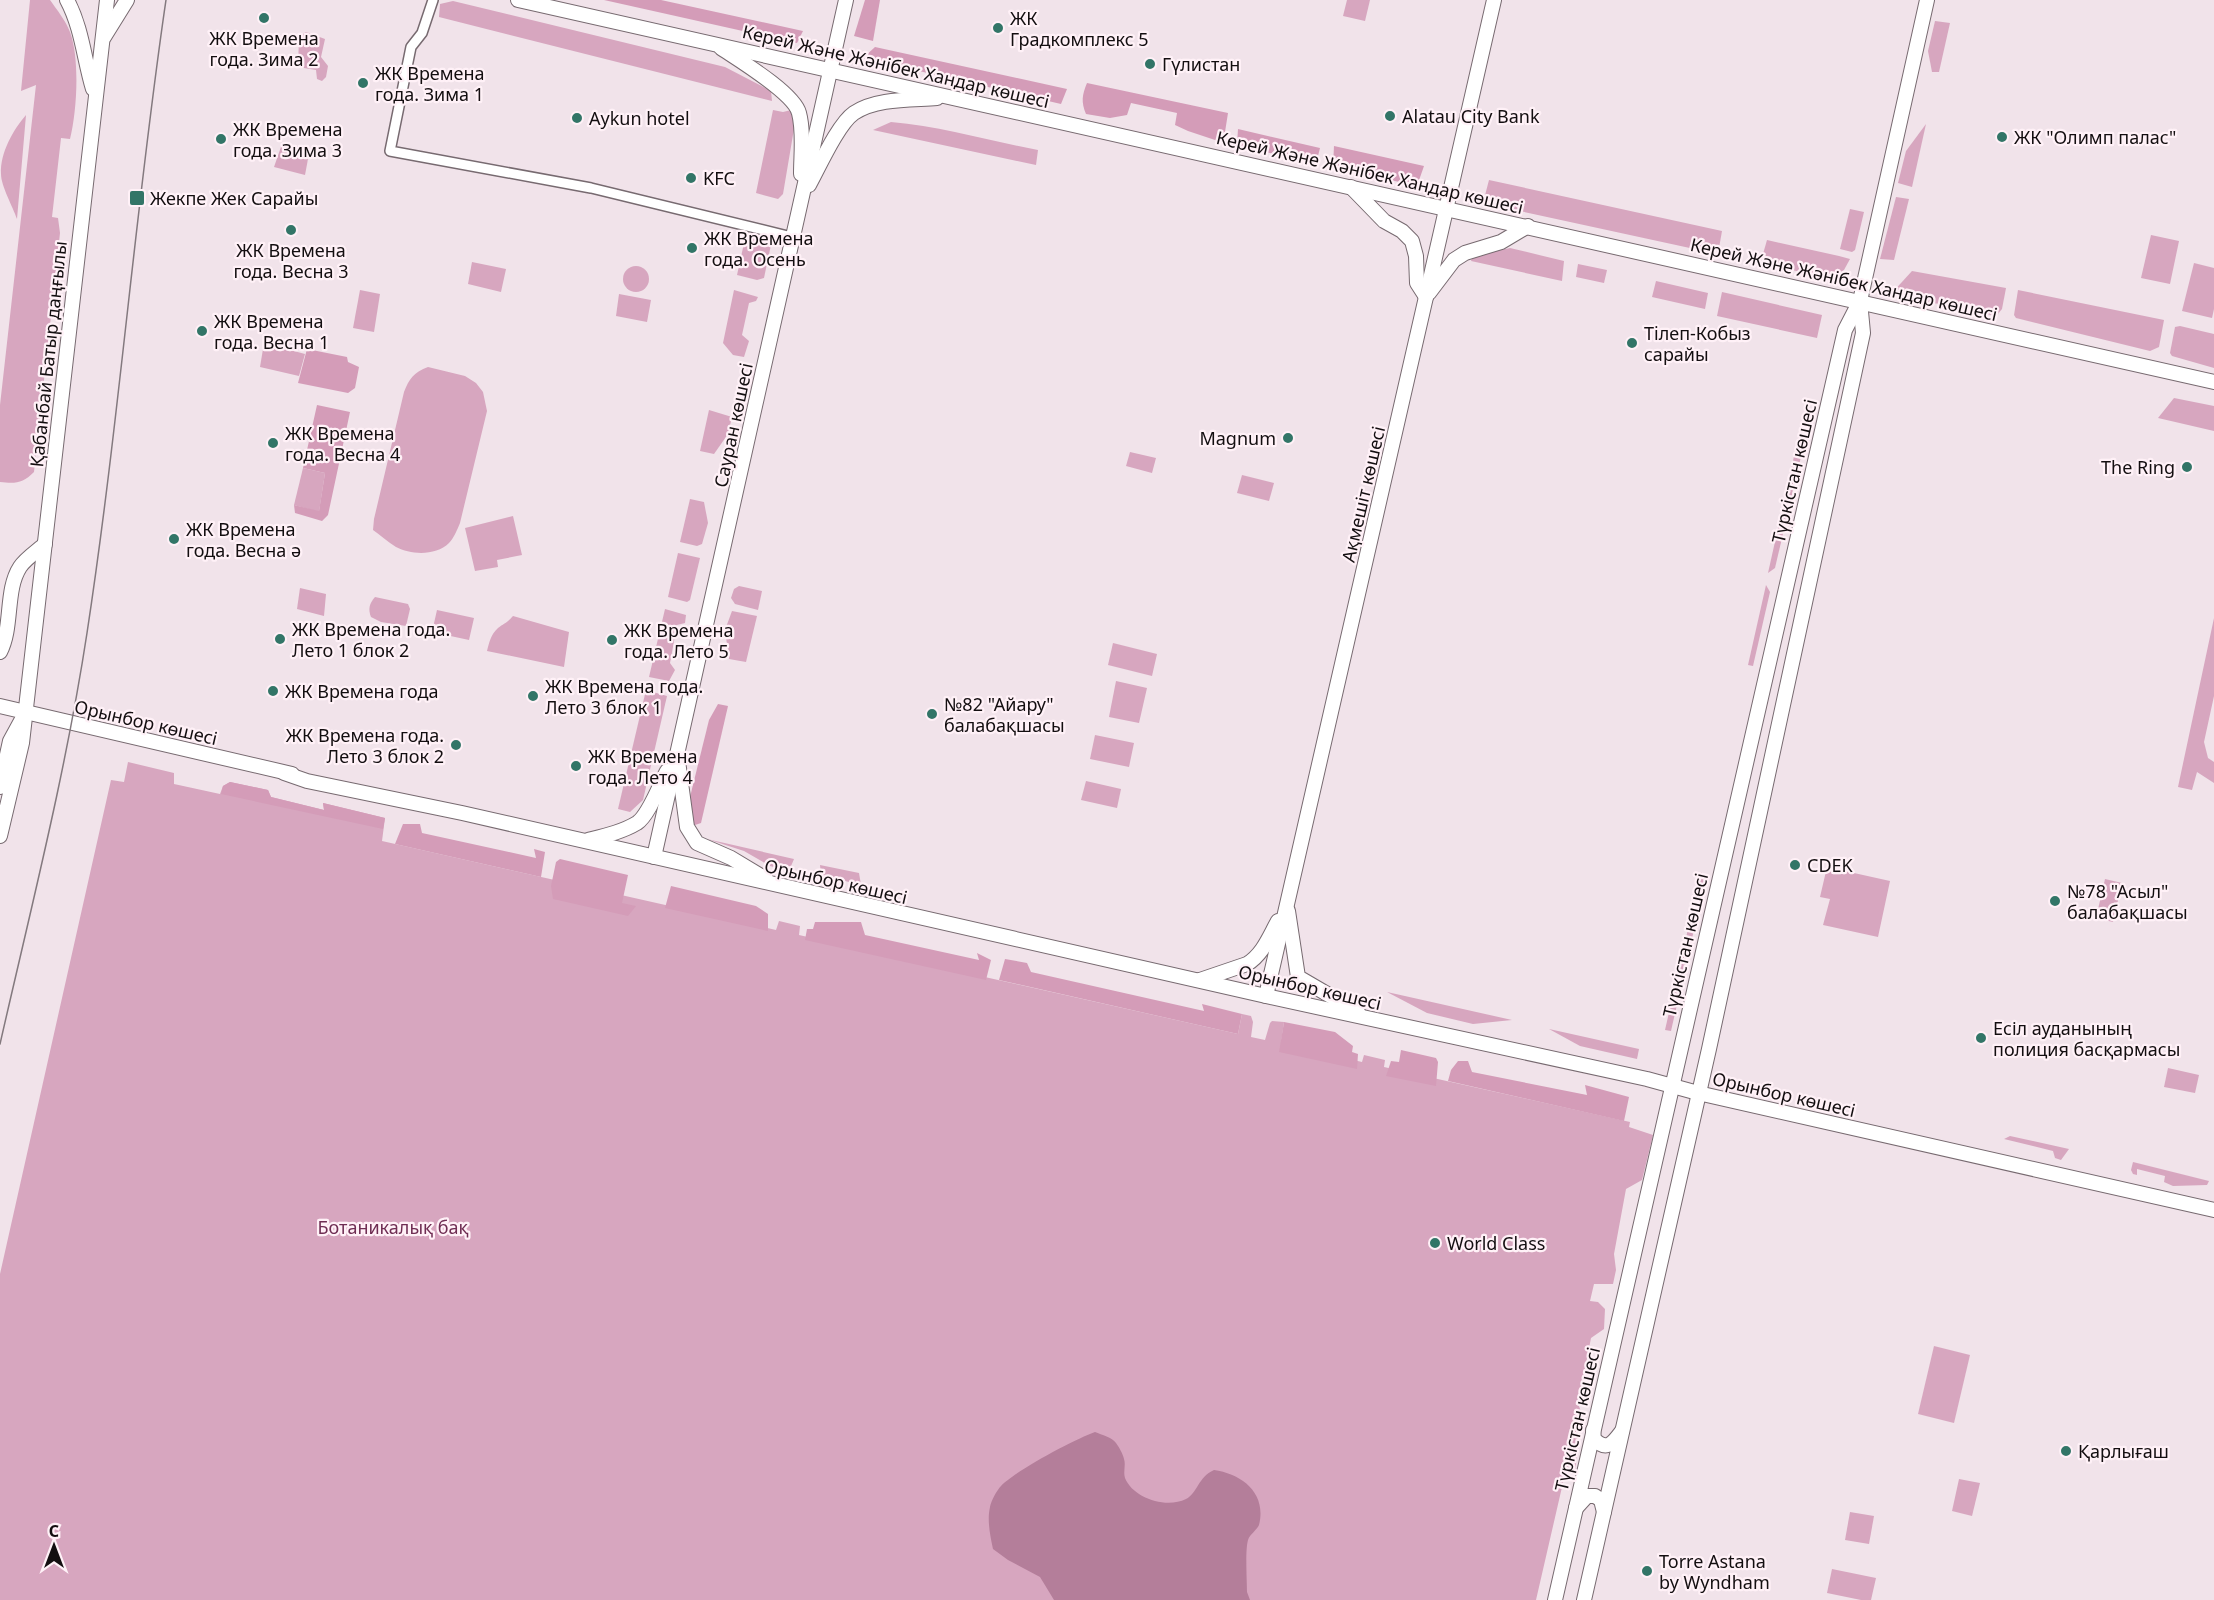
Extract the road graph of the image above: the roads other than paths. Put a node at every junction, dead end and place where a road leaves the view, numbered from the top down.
1 (67, 0) edge
2 (107, 0) edge
3 (127, 0) edge
4 (433, 0) edge
5 (518, 0) edge
6 (846, 0) edge
7 (1494, 0) edge
8 (1927, 0) edge
9 (102, 42) junction
10 (716, 44) junction
11 (830, 70) junction
12 (95, 97) junction
13 (949, 97) junction
14 (1351, 186) junction
15 (801, 200) junction
16 (1447, 207) junction
17 (1528, 226) junction
18 (792, 237) junction
19 (1426, 297) junction
20 (1860, 301) junction
21 (2214, 382) edge
22 (45, 544) junction
23 (0, 652) edge
24 (0, 706) edge
25 (26, 712) junction
26 (677, 750) junction
27 (0, 787) edge
28 (0, 836) edge
29 (584, 841) junction
30 (654, 857) junction
31 (778, 886) junction
32 (1287, 903) junction
33 (1199, 980) junction
34 (1266, 996) junction
35 (1369, 1018) junction
36 (1671, 1086) junction
37 (1698, 1093) junction
38 (2214, 1210) edge
39 (1593, 1430) junction
40 (1622, 1431) junction
41 (1576, 1508) junction
42 (1604, 1512) junction
43 (1555, 1600) edge
44 (1584, 1600) edge

1 - 12 main road
2 - 9 main road, Қабанбай Батыр даңғылы
3 - 9 main road
4 - 18 street
5 - 10 main road, Керей Және Жәнібек Хандар көшесі
6 - 11 main road, Сауран көшесі
7 - 16 main road, Ақмешіт көшесі
8 - 20 main road, Түркістан көшесі
9 - 12 main road, Қабанбай Батыр даңғылы
10 - 11 main road, Керей Және Жәнібек Хандар көшесі
10 - 15 main road
11 - 13 main road, Керей Және Жәнібек Хандар көшесі
11 - 15 main road, Сауран көшесі
12 - 22 main road, Қабанбай Батыр даңғылы
13 - 14 main road, Керей Және Жәнібек Хандар көшесі
13 - 15 main road
14 - 16 main road, Керей Және Жәнібек Хандар көшесі
14 - 19 main road
15 - 18 main road, Сауран көшесі
16 - 17 main road, Керей Және Жәнібек Хандар көшесі
16 - 19 main road, Ақмешіт көшесі
17 - 19 main road
17 - 20 main road, Керей Және Жәнібек Хандар көшесі
18 - 26 main road, Сауран көшесі
19 - 32 main road, Ақмешіт көшесі
20 - 21 main road, Керей Және Жәнібек Хандар көшесі
20 - 36 main road, Түркістан көшесі
20 - 37 main road, Түркістан көшесі
22 - 23 main road
22 - 25 main road, Қабанбай Батыр даңғылы
24 - 25 main road, Орынбор көшесі
25 - 27 main road, Қабанбай Батыр даңғылы
25 - 28 main road, Қабанбай Батыр даңғылы
25 - 29 main road, Орынбор көшесі
26 - 29 main road
26 - 30 main road, Сауран көшесі
26 - 31 main road
29 - 30 main road, Орынбор көшесі
30 - 31 main road, Орынбор көшесі
31 - 33 main road, Орынбор көшесі
32 - 33 main road
32 - 34 main road, Ақмешіт көшесі
32 - 35 main road
33 - 34 main road, Орынбор көшесі
34 - 35 main road, Орынбор көшесі
35 - 36 main road, Орынбор көшесі
36 - 37 main road, Орынбор көшесі
36 - 39 main road, Түркістан көшесі
37 - 38 main road, Орынбор көшесі
37 - 40 main road, Түркістан көшесі
39 - 40 main road
39 - 41 main road, Түркістан көшесі
40 - 42 main road, Түркістан көшесі
41 - 42 main road
41 - 43 main road, Түркістан көшесі
42 - 44 main road, Түркістан көшесі

